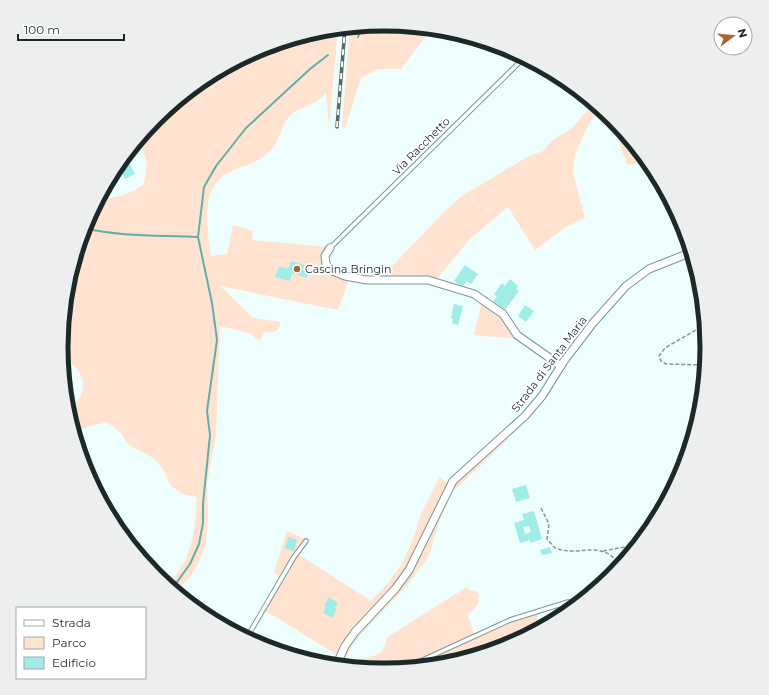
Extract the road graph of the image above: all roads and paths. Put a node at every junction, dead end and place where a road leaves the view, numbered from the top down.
1 (521, 62) edge
2 (330, 248) joint
3 (686, 254) edge
4 (700, 327) edge
5 (700, 365) edge
6 (561, 366) junction
7 (541, 508) dead end
8 (306, 541) dead end
9 (631, 546) edge
10 (603, 551) junction
11 (617, 562) edge
12 (573, 602) edge
13 (249, 633) edge
14 (339, 660) edge
15 (419, 662) edge

1 - 2 lane, Via Racchetto
2 - 6 street
3 - 6 street, Strada di Santa Maria
4 - 5 path
6 - 14 street, Strada di Santa Maria
7 - 10 path
8 - 13 lane
9 - 10 path
10 - 11 path
12 - 15 lane

